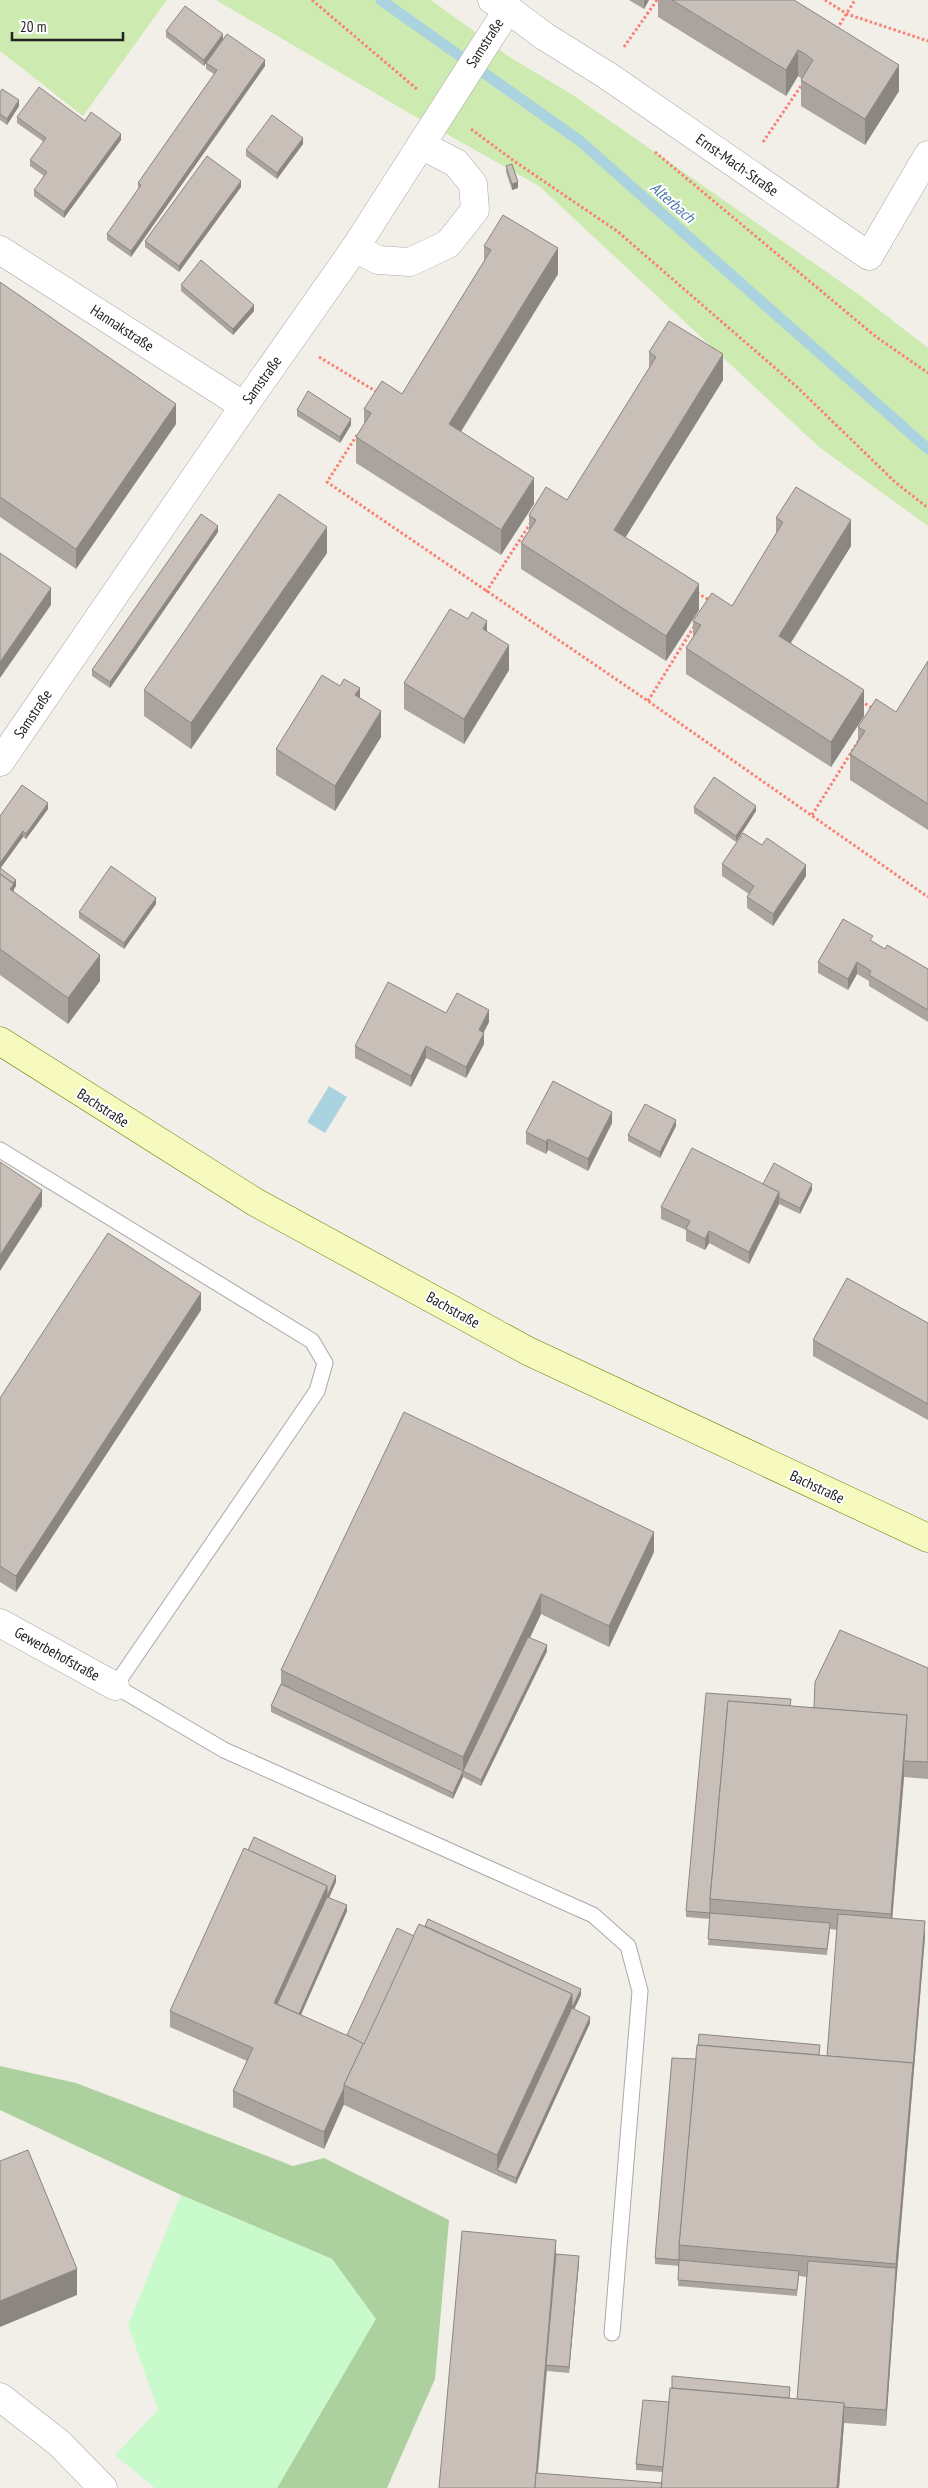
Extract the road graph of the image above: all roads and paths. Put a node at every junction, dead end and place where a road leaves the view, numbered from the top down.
1 (312, 0) edge
2 (657, 0) edge
3 (825, 0) edge
4 (855, 0) edge
5 (500, 4) edge
6 (847, 14) junction
7 (832, 38) edge
8 (928, 42) edge
9 (608, 76) junction
10 (805, 80) edge
11 (420, 92) dead end
12 (466, 125) dead end
13 (421, 145) junction
14 (761, 145) dead end
15 (652, 149) dead end
16 (928, 155) edge
17 (355, 248) junction
18 (0, 250) edge
19 (291, 340) junction
20 (928, 373) edge
21 (383, 396) edge
22 (244, 406) junction
23 (362, 427) edge
24 (928, 508) edge
25 (534, 517) edge
26 (694, 591) edge
27 (486, 592) junction
28 (705, 609) edge
29 (700, 618) edge
30 (860, 700) edge
31 (648, 701) junction
32 (877, 712) edge
33 (862, 736) edge
34 (0, 762) edge
35 (812, 816) junction
36 (928, 897) edge
37 (0, 1041) edge
38 (0, 1150) edge
39 (928, 1538) edge
40 (0, 1623) edge
41 (115, 1686) junction
42 (612, 2332) dead end
43 (0, 2397) edge
44 (91, 2484) edge

1 - 11 path
2 - 9 path
3 - 6 path
4 - 6 path
5 - 9 street, Ernst-Mach-Straße
5 - 13 street, Samstraße
6 - 7 path
6 - 8 path
9 - 16 street, Ernst-Mach-Straße
10 - 14 path
12 - 24 path
13 - 17 street, Samstraße
13 - 17 street
15 - 20 path
17 - 19 street, Samstraße
18 - 22 street, Hannakstraße
19 - 21 path
19 - 22 street, Samstraße
22 - 34 street, Samstraße
23 - 27 path
25 - 27 path
26 - 28 path
27 - 31 path
29 - 31 path
30 - 32 path
31 - 35 path
33 - 35 path
35 - 36 path
37 - 39 street, Bachstraße
38 - 41 lane
40 - 41 street, Gewerbehofstraße
41 - 42 lane
43 - 44 street

